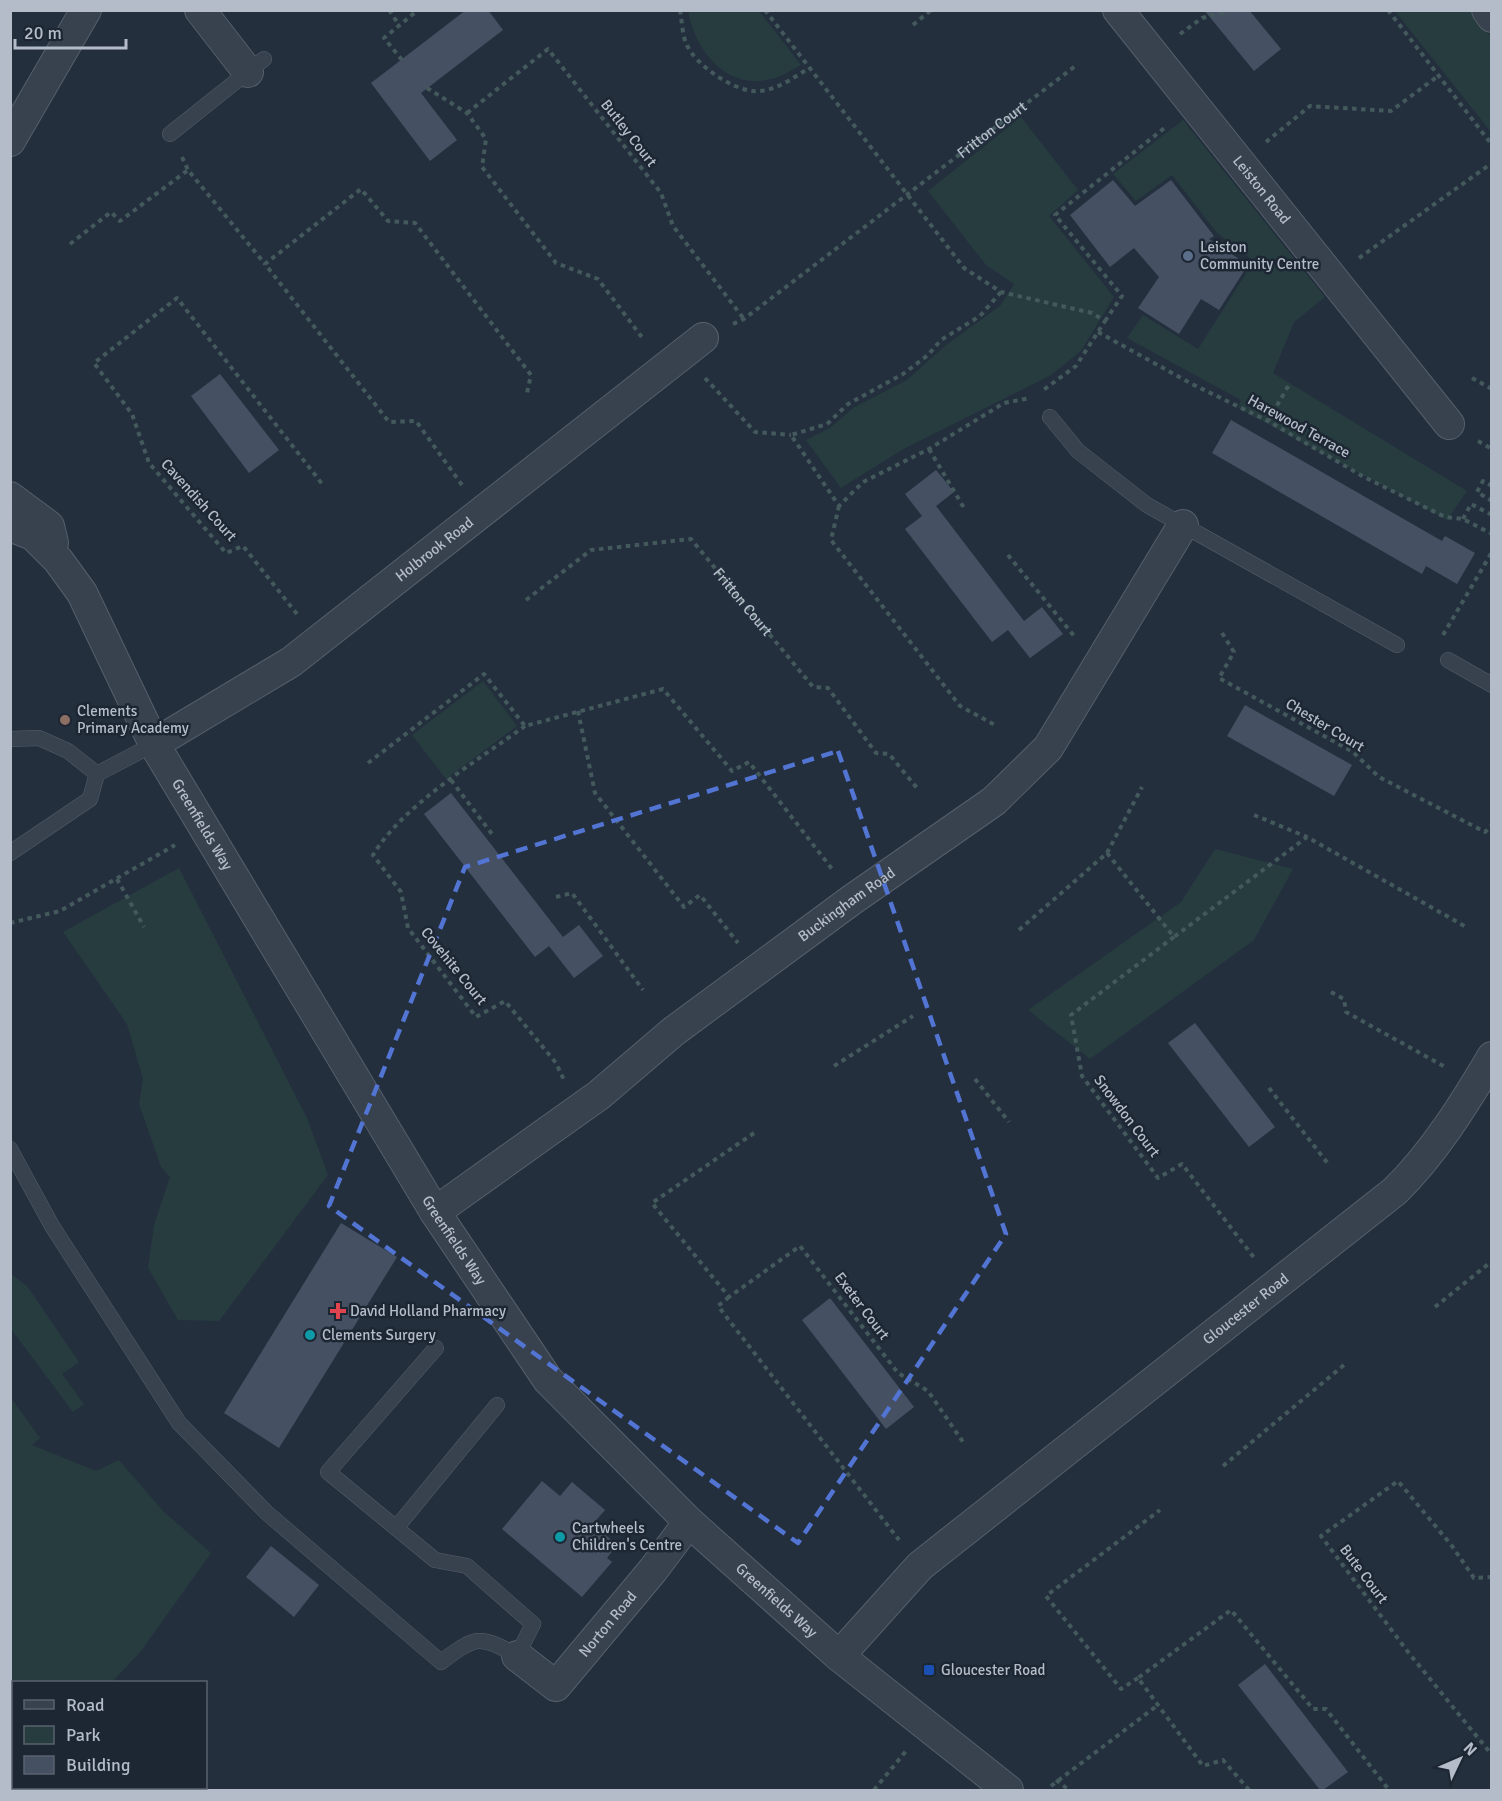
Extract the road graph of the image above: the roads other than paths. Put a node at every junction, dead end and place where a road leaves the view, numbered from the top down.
1 (86, 10) edge
2 (200, 10) edge
3 (1118, 10) edge
4 (256, 66) joint
5 (170, 134) dead end
6 (10, 141) edge
7 (684, 352) road end
8 (1050, 417) dead end
9 (1449, 424) dead end
10 (10, 497) edge
11 (1183, 525) junction
12 (10, 526) edge
13 (58, 560) junction
14 (1397, 645) dead end
15 (1448, 660) dead end
16 (1491, 685) edge
17 (10, 739) edge
18 (154, 744) junction
19 (97, 774) junction
20 (10, 854) edge
21 (1491, 1057) edge
22 (10, 1149) edge
23 (435, 1212) junction
24 (436, 1348) dead end
25 (497, 1405) dead end
26 (689, 1522) junction
27 (396, 1528) junction
28 (517, 1656) junction
29 (839, 1656) junction
30 (1008, 1791) edge

1 - 6 street
2 - 4 street
3 - 9 street, Leiston Road
4 - 5 lane
7 - 18 street, Holbrook Road
8 - 11 lane
10 - 13 street, Greenfields Way
11 - 14 lane
11 - 23 street, Buckingham Road
12 - 13 street, Greenfields Way
13 - 18 street, Greenfields Way
15 - 16 lane
17 - 19 lane
18 - 19 lane
18 - 23 street, Greenfields Way
19 - 20 lane
21 - 29 street, Gloucester Road
22 - 28 lane
23 - 26 street, Greenfields Way
24 - 27 lane
25 - 27 lane
26 - 28 street, Norton Road
26 - 29 street, Greenfields Way
27 - 28 lane
29 - 30 street, Greenfields Way

